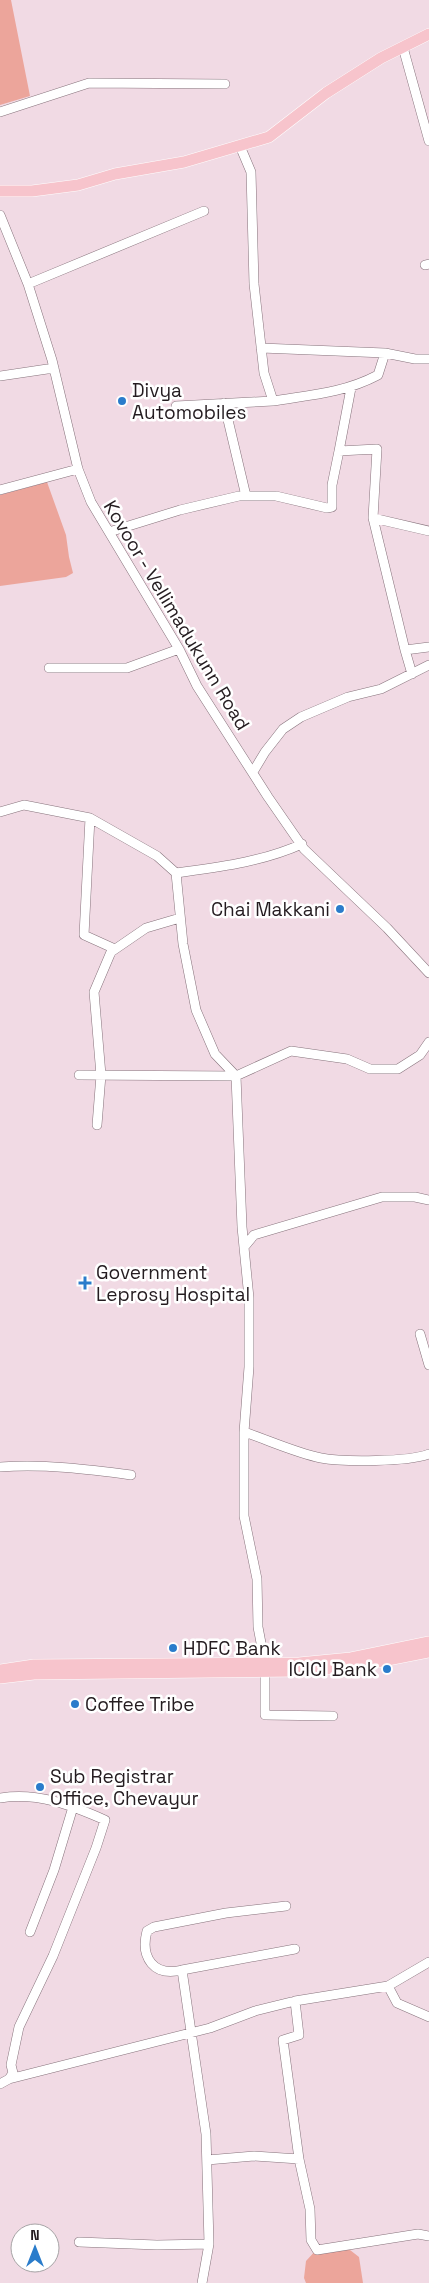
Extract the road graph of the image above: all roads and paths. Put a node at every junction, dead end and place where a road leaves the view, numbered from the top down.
1 (429, 34) edge
2 (406, 46) junction
3 (224, 84) dead end
4 (0, 112) edge
5 (429, 141) edge
6 (240, 146) junction
7 (0, 191) edge
8 (204, 211) dead end
9 (0, 216) edge
10 (28, 284) junction
11 (261, 348) junction
12 (385, 353) junction
13 (429, 358) edge
14 (54, 368) junction
15 (0, 376) edge
16 (351, 388) junction
17 (273, 400) junction
18 (224, 403) junction
19 (176, 406) dead end
20 (339, 451) junction
21 (78, 469) junction
22 (0, 490) edge
23 (246, 496) junction
24 (373, 518) junction
25 (429, 531) edge
26 (109, 532) junction
27 (429, 647) edge
28 (179, 649) junction
29 (405, 650) junction
30 (429, 665) edge
31 (49, 668) dead end
32 (412, 674) junction
33 (253, 772) junction
34 (0, 812) edge
35 (90, 818) junction
36 (302, 844) junction
37 (176, 873) junction
38 (180, 918) junction
39 (115, 949) junction
40 (426, 964) edge
41 (429, 973) edge
42 (429, 1042) edge
43 (79, 1075) dead end
44 (101, 1075) junction
45 (236, 1076) junction
46 (97, 1125) dead end
47 (429, 1200) edge
48 (244, 1247) junction
49 (420, 1334) dead end
50 (429, 1365) edge
51 (244, 1432) junction
52 (429, 1454) edge
53 (0, 1467) edge
54 (131, 1475) dead end
55 (429, 1642) edge
56 (429, 1652) edge
57 (265, 1668) junction
58 (0, 1670) edge
59 (0, 1678) edge
60 (333, 1716) dead end
61 (0, 1798) edge
62 (73, 1807) junction
63 (286, 1906) dead end
64 (30, 1932) dead end
65 (295, 1949) dead end
66 (429, 1962) edge
67 (182, 1970) junction
68 (388, 1986) junction
69 (295, 2001) junction
70 (429, 2017) edge
71 (190, 2033) junction
72 (9, 2079) junction
73 (0, 2084) edge
74 (299, 2159) junction
75 (207, 2160) junction
76 (429, 2236) edge
77 (79, 2242) dead end
78 (209, 2244) junction
79 (202, 2283) edge

1 - 2 main road
2 - 5 street
2 - 6 main road
3 - 4 street
6 - 7 main road
6 - 11 street
8 - 10 street
9 - 10 street, Kovoor - Vellimadukunn Road
10 - 14 street, Kovoor - Vellimadukunn Road
11 - 12 street
11 - 17 street
12 - 13 street
12 - 16 street
14 - 15 street
14 - 21 street, Kovoor - Vellimadukunn Road
16 - 17 street
16 - 20 street
17 - 18 street
18 - 19 street
18 - 23 street
20 - 23 street
20 - 24 street
21 - 22 street
21 - 26 street, Kovoor - Vellimadukunn Road
23 - 26 street
24 - 25 street
24 - 29 street
26 - 28 street, Kovoor - Vellimadukunn Road
27 - 29 street
28 - 31 street
28 - 33 street, Kovoor - Vellimadukunn Road
29 - 32 street
30 - 32 street
32 - 33 street
33 - 36 street, Kovoor - Vellimadukunn Road
34 - 35 street
35 - 37 street
35 - 39 street
36 - 37 street
36 - 40 street, Kovoor - Vellimadukunn Road
37 - 38 street
38 - 39 street
38 - 45 street
39 - 44 street
40 - 41 street, Kovoor - Vellimadukunn Road
42 - 45 street
43 - 44 street
44 - 45 street
44 - 46 street
45 - 48 street
47 - 48 street
48 - 51 street
49 - 50 street
51 - 52 street
51 - 57 street
53 - 54 street
55 - 57 main road
56 - 57 main road
57 - 58 main road
57 - 59 main road
57 - 60 street
61 - 62 street
62 - 64 street
62 - 72 street
63 - 67 street
65 - 67 street
66 - 68 street
67 - 71 street
68 - 69 street
68 - 70 street
69 - 71 street
69 - 74 street
71 - 72 street
71 - 75 street
72 - 73 street
74 - 75 street
74 - 76 street
75 - 78 street
77 - 78 street
78 - 79 street

